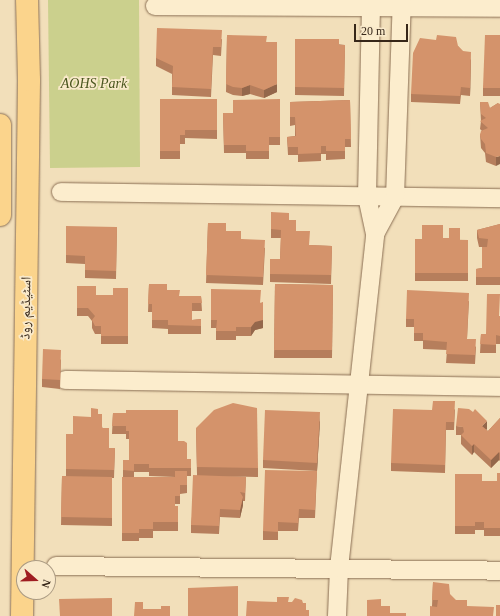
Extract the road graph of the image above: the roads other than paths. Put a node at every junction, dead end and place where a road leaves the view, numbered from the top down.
1 (27, 0) edge
2 (371, 3) edge
3 (402, 3) edge
4 (155, 6) dead end
5 (500, 8) edge
6 (0, 125) edge
7 (61, 192) dead end
8 (367, 196) junction
9 (395, 197) junction
10 (500, 198) edge
11 (0, 215) edge
12 (375, 234) junction
13 (65, 380) dead end
14 (358, 385) junction
15 (500, 387) edge
16 (56, 566) dead end
17 (339, 568) junction
18 (500, 571) edge
19 (22, 616) edge
20 (337, 616) edge

1 - 19 main road, اسٹیڈیم روڈ
2 - 3 street
2 - 4 street
2 - 8 street
3 - 5 street
3 - 9 street
6 - 11 main road
7 - 8 street
8 - 9 street
8 - 12 street
9 - 10 street
9 - 12 street
12 - 14 street
13 - 14 street
14 - 15 street
14 - 17 street
16 - 17 street
17 - 18 street
17 - 20 street

